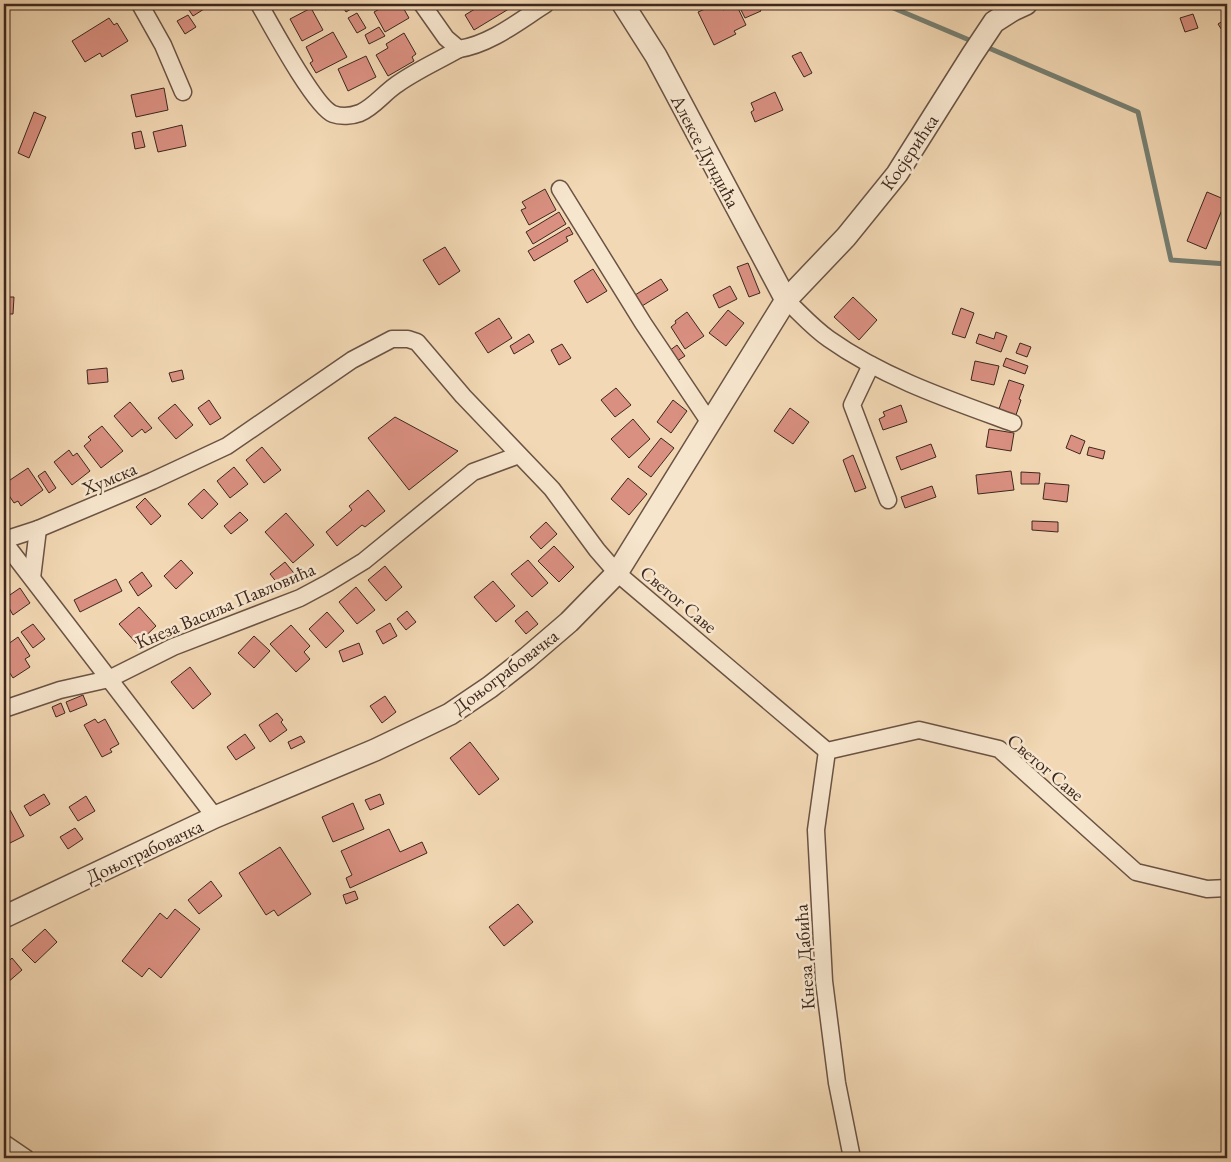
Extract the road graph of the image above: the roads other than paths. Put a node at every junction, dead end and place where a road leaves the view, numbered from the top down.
1 (140, 4) edge
2 (258, 4) edge
3 (422, 4) edge
4 (546, 4) edge
5 (623, 4) edge
6 (1026, 4) edge
7 (459, 49) junction
8 (183, 92) dead end
9 (560, 189) dead end
10 (786, 300) junction
11 (871, 365) junction
12 (710, 423) junction
13 (1013, 423) dead end
14 (519, 456) junction
15 (888, 500) dead end
16 (38, 529) junction
17 (4, 541) edge
18 (617, 573) junction
19 (32, 578) junction
20 (109, 679) junction
21 (4, 709) edge
22 (827, 751) junction
23 (214, 817) junction
24 (1227, 888) edge
25 (4, 917) edge
26 (4, 1143) edge
27 (26, 1158) edge
28 (852, 1158) edge

1 - 8 street
2 - 7 street
3 - 7 street
4 - 7 street
5 - 10 street, Алексе Дундића
6 - 10 street, Косјерићка
9 - 12 street
10 - 11 street
10 - 12 street, Доњограбовачка
11 - 13 street
11 - 15 street
12 - 18 street, Доњограбовачка
14 - 16 street, Хумска
14 - 18 street, Светог Саве
14 - 20 street, Кнеза Васиља Павловића
16 - 17 street, Хумска
16 - 19 street
17 - 19 street
18 - 22 street, Светог Саве
18 - 23 street, Доњограбовачка
19 - 20 street
20 - 21 street, Кнеза Васиља Павловића
20 - 23 street
22 - 24 street, Светог Саве
22 - 28 street, Кнеза Дабића
23 - 25 street, Доњограбовачка
26 - 27 street

